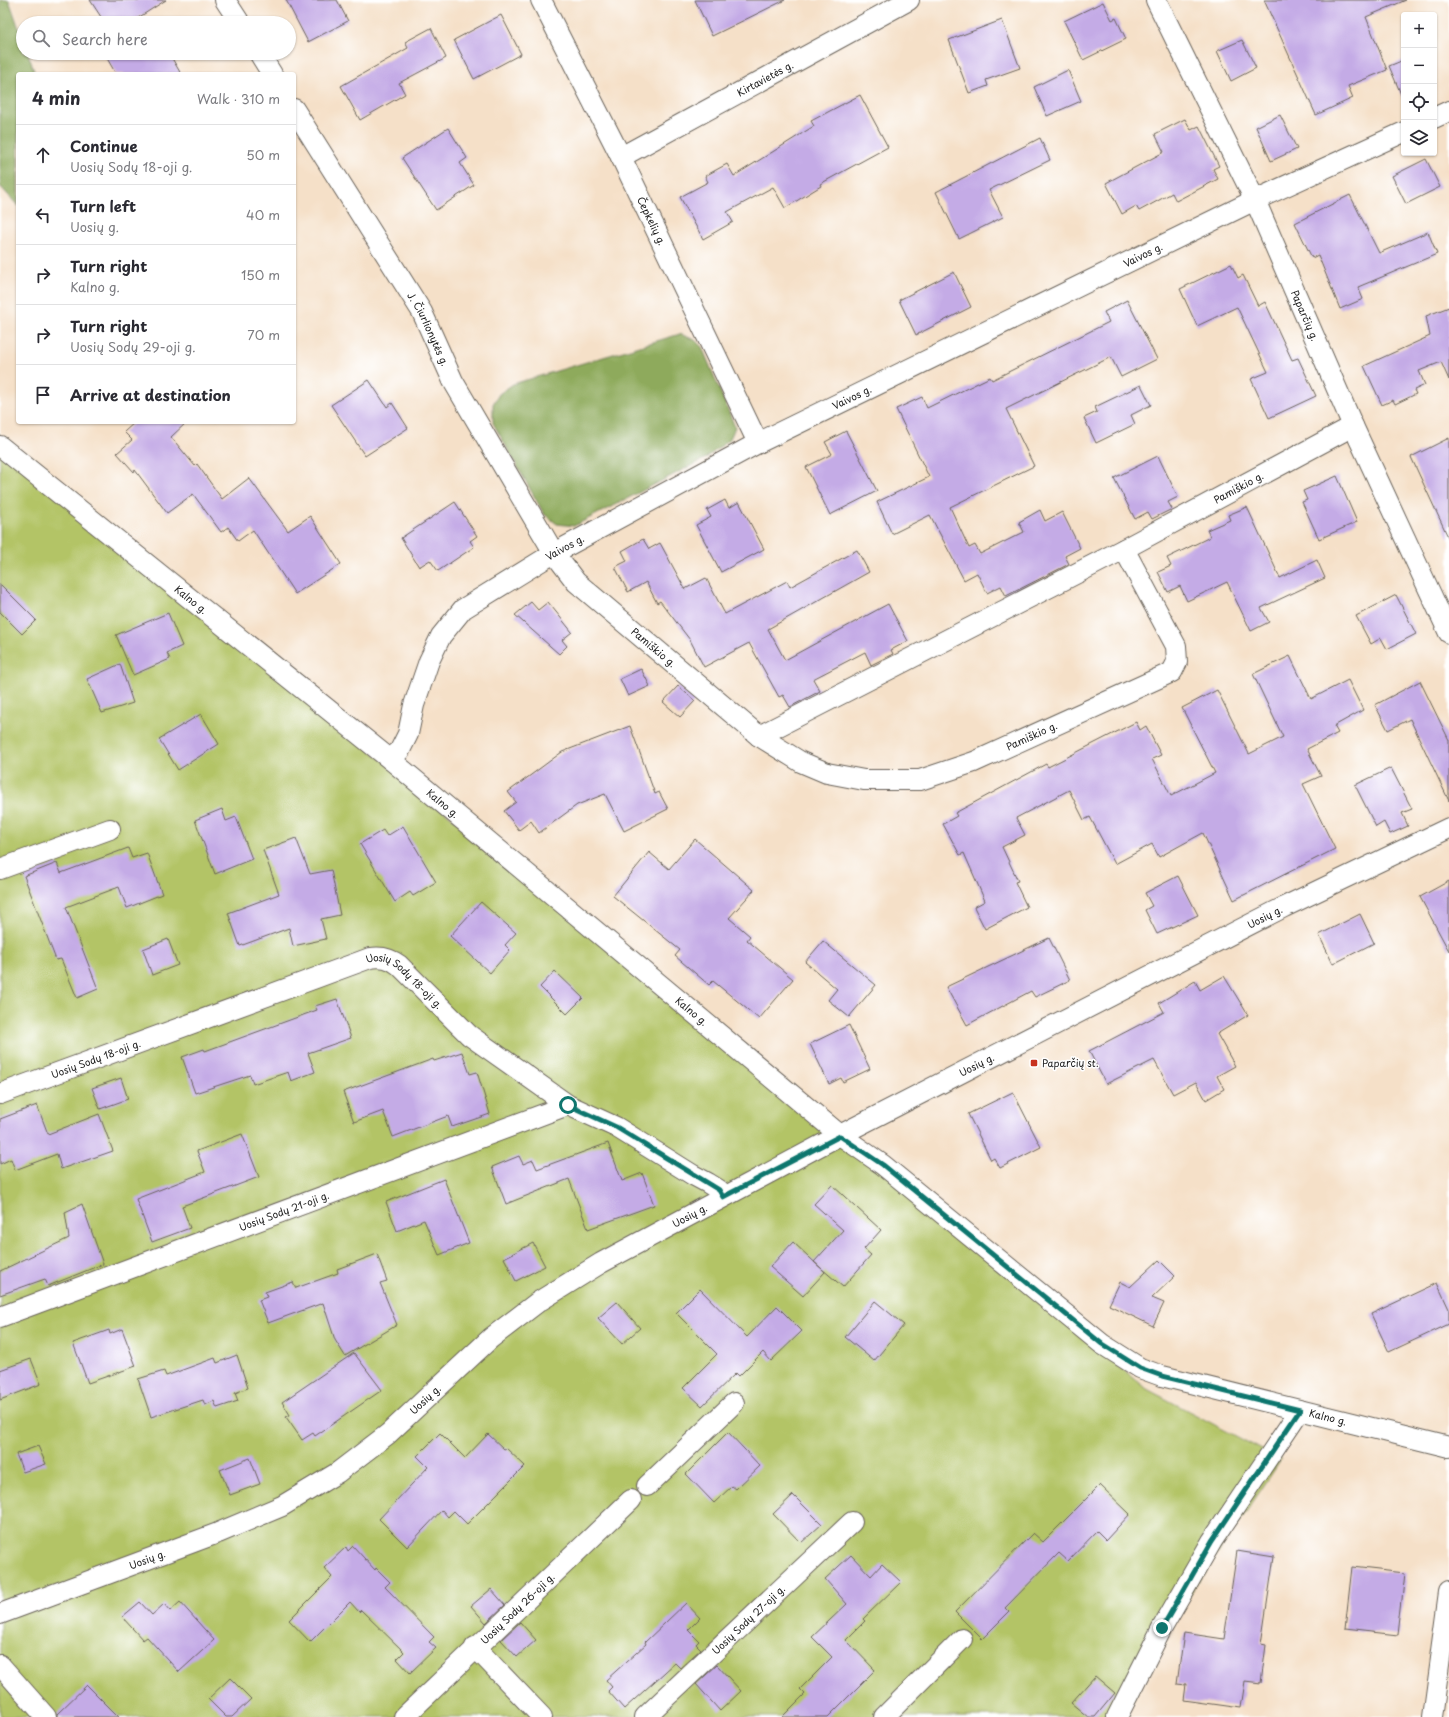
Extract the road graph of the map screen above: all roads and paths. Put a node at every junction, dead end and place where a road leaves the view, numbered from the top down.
1 (225, 0) edge
2 (542, 0) edge
3 (909, 0) edge
4 (1156, 0) edge
5 (235, 16) edge
6 (263, 60) edge
7 (271, 72) edge
8 (1449, 111) edge
9 (296, 112) edge
10 (1437, 117) edge
11 (1401, 133) edge
12 (621, 157) junction
13 (1255, 200) junction
14 (1353, 426) junction
15 (758, 443) junction
16 (0, 446) edge
17 (1124, 549) junction
18 (554, 553) junction
19 (1449, 633) edge
20 (759, 736) junction
21 (391, 760) junction
22 (1449, 828) edge
23 (110, 829) dead end
24 (0, 869) edge
25 (0, 1094) edge
26 (568, 1105) junction
27 (840, 1136) junction
28 (723, 1197) junction
29 (0, 1317) edge
30 (734, 1403) dead end
31 (1300, 1410) junction
32 (1449, 1446) edge
33 (646, 1486) dead end
34 (631, 1500) dead end
35 (852, 1522) dead end
36 (1449, 1592) edge
37 (0, 1614) edge
38 (962, 1639) dead end
39 (475, 1647) junction
40 (0, 1665) edge
41 (46, 1717) edge
42 (404, 1717) edge
43 (542, 1717) edge
44 (645, 1717) edge
45 (884, 1717) edge
46 (1117, 1717) edge
47 (1432, 1717) edge

1 - 5 street
2 - 12 street, Čepkelių g.
3 - 12 street, Kirtavietės g.
4 - 13 street, Paparčių g.
6 - 7 street
8 - 10 street
9 - 18 street, J. Čiurlionytės g.
11 - 13 street, Vaivos g.
12 - 15 street, Čepkelių g.
13 - 14 street, Paparčių g.
13 - 15 street, Vaivos g.
14 - 17 street, Pamiškio g.
14 - 19 street, Paparčių g.
15 - 18 street, Vaivos g.
16 - 21 street, Kalno g.
17 - 20 street, Pamiškio g.
17 - 20 street, Pamiškio g.
18 - 20 street, Pamiškio g.
18 - 21 street, Vaivos g.
21 - 27 street, Kalno g.
22 - 27 street, Uosių g.
23 - 24 street
25 - 26 street, Uosių Sodų 18-oji g.
26 - 28 street, Uosių Sodų 18-oji g.
26 - 29 street, Uosių Sodų 21-oji g.
27 - 28 street, Uosių g.
27 - 31 street, Kalno g.
28 - 37 street, Uosių g.
30 - 33 street
31 - 32 street, Kalno g.
31 - 46 street
34 - 39 street, Uosių Sodų 26-oji g.
35 - 44 street, Uosių Sodų 27-oji g.
36 - 47 street
38 - 45 street
39 - 42 street, Uosių Sodų 26-oji g.
39 - 43 street
40 - 41 street

